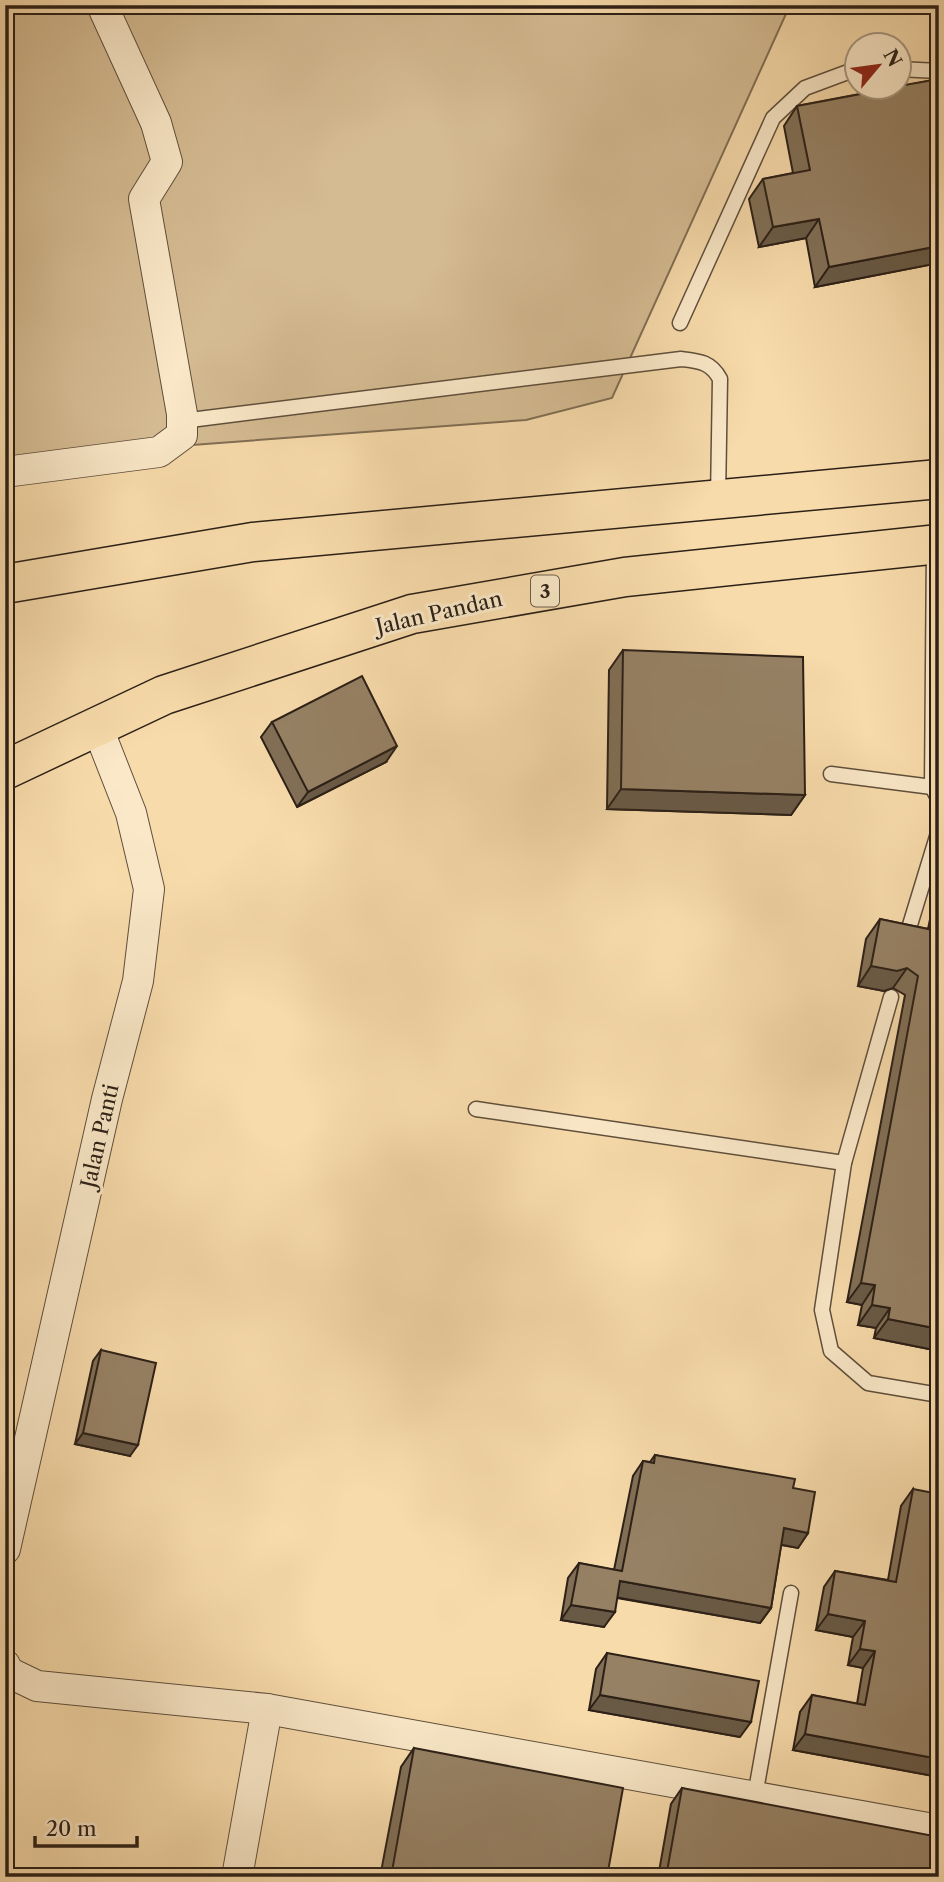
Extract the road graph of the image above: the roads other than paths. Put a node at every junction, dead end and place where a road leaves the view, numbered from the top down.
1 (102, 5) edge
2 (912, 70) edge
3 (939, 71) edge
4 (842, 74) edge
5 (680, 323) dead end
6 (182, 421) junction
7 (5, 472) edge
8 (939, 479) edge
9 (718, 499) junction
10 (936, 544) edge
11 (5, 584) edge
12 (97, 726) junction
13 (5, 770) edge
14 (831, 774) dead end
15 (932, 786) junction
16 (939, 800) edge
17 (939, 830) edge
18 (906, 938) edge
19 (891, 997) edge
20 (476, 1109) dead end
21 (844, 1163) junction
22 (939, 1395) edge
23 (5, 1549) edge
24 (790, 1593) dead end
25 (6, 1670) edge
26 (267, 1709) junction
27 (755, 1796) junction
28 (939, 1830) edge
29 (237, 1877) edge

1 - 6 street
2 - 3 lane
4 - 5 lane
6 - 7 street
6 - 9 lane
8 - 9 highway
9 - 11 highway
10 - 12 highway, Jalan Pandan / 3
10 - 15 lane
12 - 13 highway, Jalan Pandan / 3
12 - 23 street, Jalan Panti
14 - 15 lane
15 - 16 lane
17 - 18 lane
19 - 21 lane
20 - 21 lane
21 - 22 lane
24 - 27 lane
25 - 26 street
26 - 27 street
26 - 29 street
27 - 28 street

